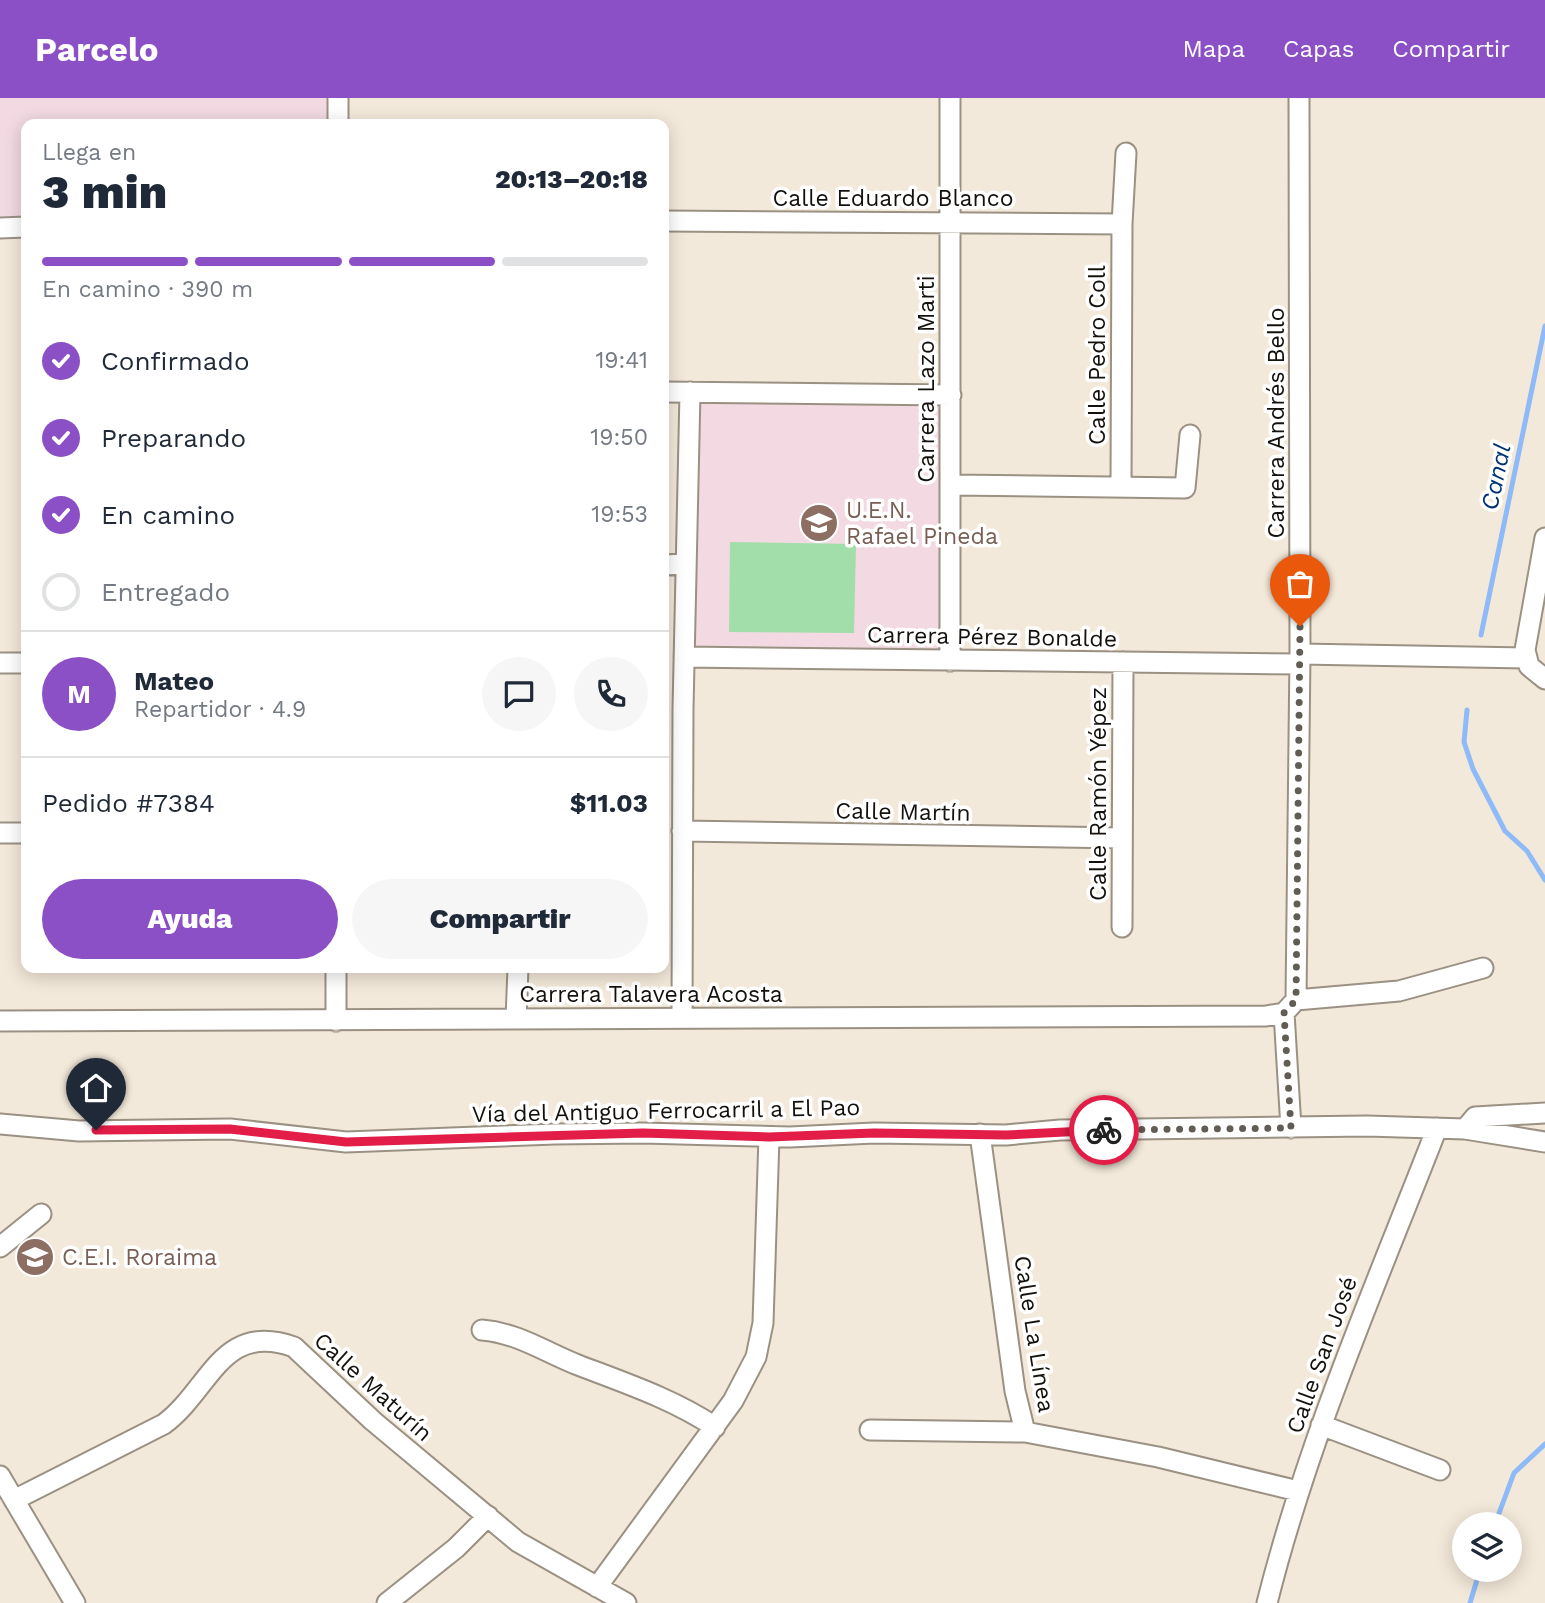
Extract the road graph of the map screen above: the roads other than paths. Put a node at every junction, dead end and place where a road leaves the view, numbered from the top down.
1 (338, 98) edge
2 (950, 98) edge
3 (1299, 98) edge
4 (338, 119) edge
5 (1126, 153) dead end
6 (669, 221) edge
7 (950, 222) junction
8 (1122, 224) junction
9 (0, 228) edge
10 (21, 228) edge
11 (669, 392) edge
12 (690, 392) junction
13 (951, 395) junction
14 (1190, 435) dead end
15 (951, 485) junction
16 (1121, 486) junction
17 (1545, 537) edge
18 (686, 564) junction
19 (669, 565) edge
20 (1542, 567) edge
21 (684, 657) junction
22 (1526, 658) junction
23 (1300, 659) junction
24 (950, 661) junction
25 (1124, 662) junction
26 (0, 663) edge
27 (21, 663) edge
28 (1545, 679) edge
29 (682, 831) junction
30 (0, 833) edge
31 (21, 833) edge
32 (1122, 838) junction
33 (1122, 927) dead end
34 (1483, 968) dead end
35 (336, 973) edge
36 (518, 973) edge
37 (1290, 1006) junction
38 (682, 1018) junction
39 (516, 1019) junction
40 (0, 1021) edge
41 (336, 1021) junction
42 (1545, 1114) edge
43 (0, 1124) edge
44 (1291, 1128) junction
45 (1437, 1128) junction
46 (1465, 1129) junction
47 (980, 1134) junction
48 (769, 1137) junction
49 (1545, 1142) edge
50 (41, 1214) dead end
51 (0, 1247) edge
52 (482, 1330) dead end
53 (1321, 1425) junction
54 (715, 1427) junction
55 (870, 1430) dead end
56 (1025, 1432) junction
57 (1440, 1470) dead end
58 (0, 1476) edge
59 (1298, 1491) junction
60 (14, 1500) junction
61 (488, 1516) junction
62 (597, 1587) junction
63 (75, 1603) edge
64 (387, 1603) edge
65 (626, 1603) edge
66 (1267, 1603) edge

1 - 4 street
2 - 7 street, Carrera Lazo Marti
3 - 23 street, Carrera Andrés Bello
5 - 8 street, Calle Pedro Coll
6 - 7 street, Calle Eduardo Blanco
7 - 8 street, Calle Eduardo Blanco
7 - 13 street, Carrera Lazo Marti
8 - 16 street, Calle Pedro Coll
9 - 10 street
11 - 12 street
12 - 13 street
12 - 18 street
13 - 15 street, Carrera Lazo Marti
14 - 16 street
15 - 16 street
15 - 24 street, Carrera Lazo Marti
17 - 20 street
18 - 19 street
18 - 21 street
20 - 22 street
21 - 24 street, Carrera Pérez Bonalde
21 - 29 street
22 - 23 street, Carrera Pérez Bonalde
22 - 28 street
23 - 25 street, Carrera Pérez Bonalde
23 - 37 street, Carrera Andrés Bello
24 - 25 street, Carrera Pérez Bonalde
25 - 32 street, Calle Ramón Yépez
26 - 27 street
29 - 32 street, Calle Martín
29 - 38 street
30 - 31 street
32 - 33 street, Calle Ramón Yépez
34 - 37 street, Carrera Talavera Acosta
35 - 41 street
36 - 39 street
37 - 38 street, Carrera Talavera Acosta
37 - 44 street, Carrera Andrés Bello
38 - 39 street, Carrera Talavera Acosta
39 - 41 street, Carrera Talavera Acosta
40 - 41 street, Carrera Talavera Acosta
42 - 46 street
43 - 48 street, Vía del Antiguo Ferrocarril a El Pao
44 - 45 street, Vía del Antiguo Ferrocarril a El Pao
44 - 47 street, Vía del Antiguo Ferrocarril a El Pao
45 - 46 street, Vía del Antiguo Ferrocarril a El Pao
45 - 53 street, Calle San José
46 - 49 street, Vía del Antiguo Ferrocarril a El Pao
47 - 48 street, Vía del Antiguo Ferrocarril a El Pao
47 - 56 street, Calle La Línea
48 - 54 street
50 - 51 street
52 - 54 street
53 - 57 street
53 - 59 street, Calle San José
54 - 62 street
55 - 56 street
56 - 59 street, Calle La Línea
58 - 60 street
59 - 66 street, Calle San José
60 - 61 street, Calle Maturín
60 - 63 street
61 - 62 street, Calle Maturín
61 - 64 street
62 - 65 street, Calle Maturín

